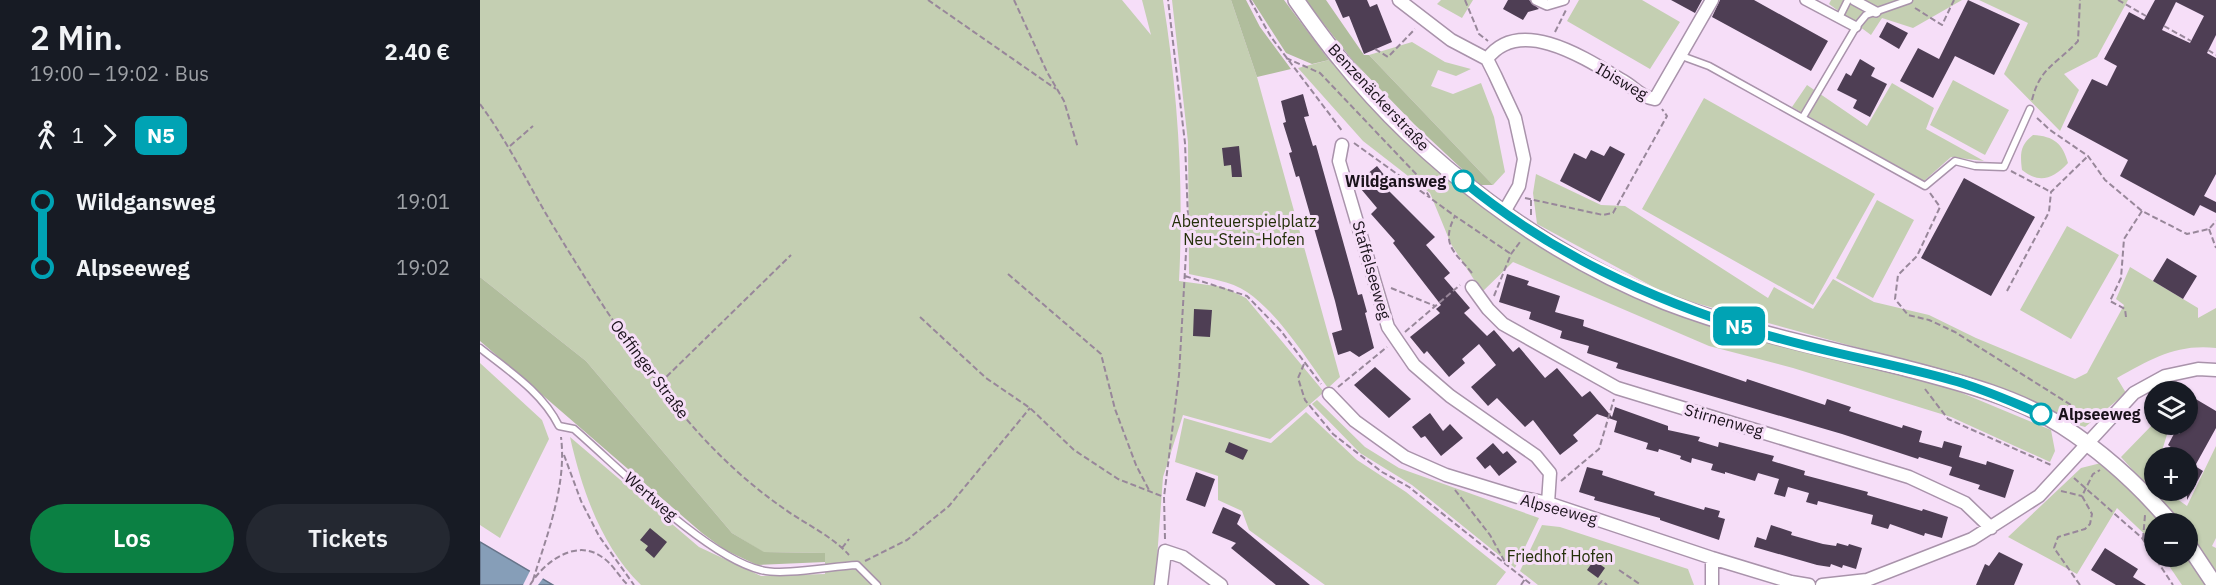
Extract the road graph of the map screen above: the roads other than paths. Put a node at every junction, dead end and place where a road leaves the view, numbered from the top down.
1 (1296, 0) edge
2 (1399, 0) edge
3 (1536, 0) edge
4 (1712, 0) edge
5 (1805, 0) edge
6 (1848, 0) edge
7 (1854, 0) edge
8 (1907, 1) edge
9 (1566, 4) edge
10 (1876, 12) junction
11 (1839, 18) junction
12 (1856, 27) junction
13 (1679, 55) junction
14 (1487, 59) junction
15 (2030, 109) road end
16 (1803, 117) junction
17 (1345, 142) road end
18 (1504, 212) junction
19 (1472, 287) road end
20 (480, 348) edge
21 (2216, 370) edge
22 (1329, 394) road end
23 (2088, 444) junction
24 (1548, 503) junction
25 (2162, 513) edge
26 (1990, 528) junction
27 (1712, 558) junction
28 (2198, 560) edge
29 (877, 585) edge
30 (1161, 585) edge
31 (1221, 585) edge
32 (1712, 585) edge
33 (1809, 585) edge
34 (1822, 585) edge
35 (2215, 585) edge

1 - 18 street, Benzenäckerstraße
2 - 14 street
3 - 9 street
4 - 13 street, Ibisweg
5 - 11 street
6 - 11 lane
7 - 10 street
8 - 10 lane
10 - 12 lane
11 - 12 street
12 - 16 lane
13 - 14 street, Ibisweg
13 - 16 lane
14 - 18 street
15 - 16 lane
17 - 24 street, Staffelseeweg
18 - 23 street, Benzenäckerstraße
19 - 26 street, Stirnenweg
20 - 29 lane, Wertweg
21 - 23 street
22 - 24 street, Alpseeweg
23 - 25 street, Benzenäckerstraße
23 - 26 street
24 - 27 street, Alpseeweg
26 - 34 street
27 - 32 street
27 - 33 street, Alpseeweg
28 - 35 street
30 - 31 street

